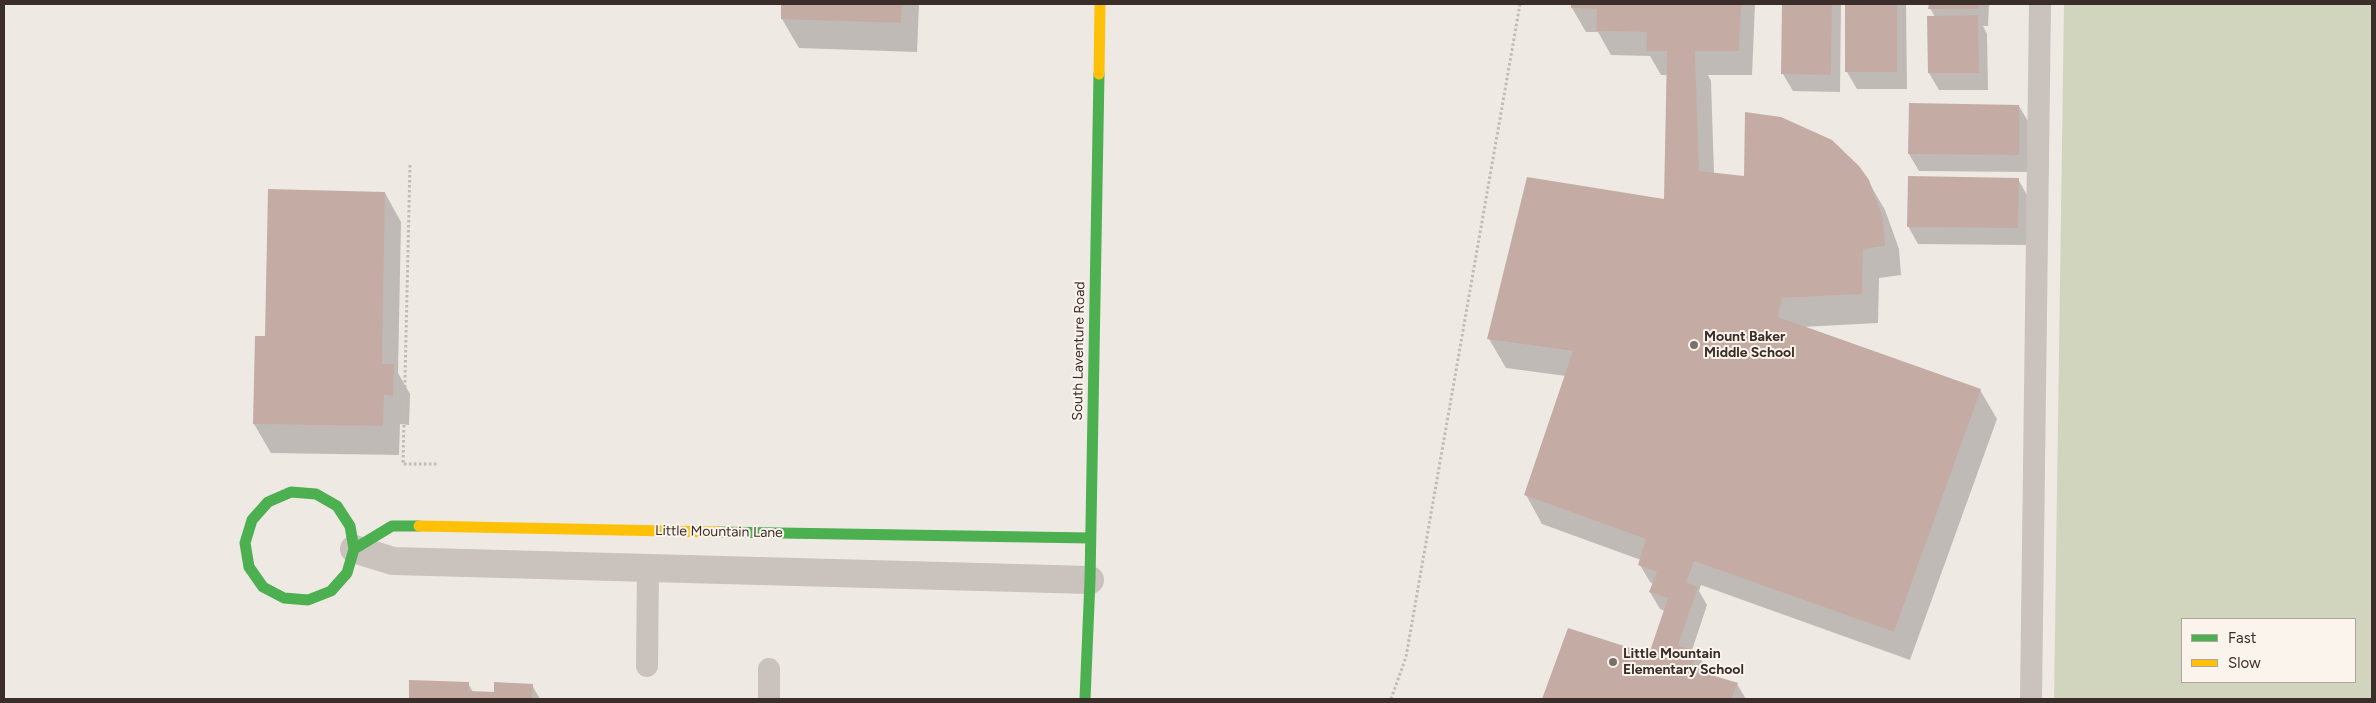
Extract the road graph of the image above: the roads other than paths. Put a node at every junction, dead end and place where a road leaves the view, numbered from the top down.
1 (1100, 4) edge
2 (2040, 4) edge
3 (649, 531) junction
4 (1090, 538) junction
5 (354, 549) junction
6 (648, 568) junction
7 (1090, 580) junction
8 (647, 666) dead end
9 (770, 669) dead end
10 (769, 699) edge
11 (1085, 699) edge
12 (2031, 699) edge

1 - 4 street, South Laventure Road
2 - 12 lane
3 - 4 street, Little Mountain Lane
3 - 5 street, Little Mountain Lane
3 - 6 street
4 - 7 street, South Laventure Road
5 - 5 street
5 - 6 street
6 - 7 street
6 - 8 lane
7 - 11 street, South Laventure Road
9 - 10 lane

